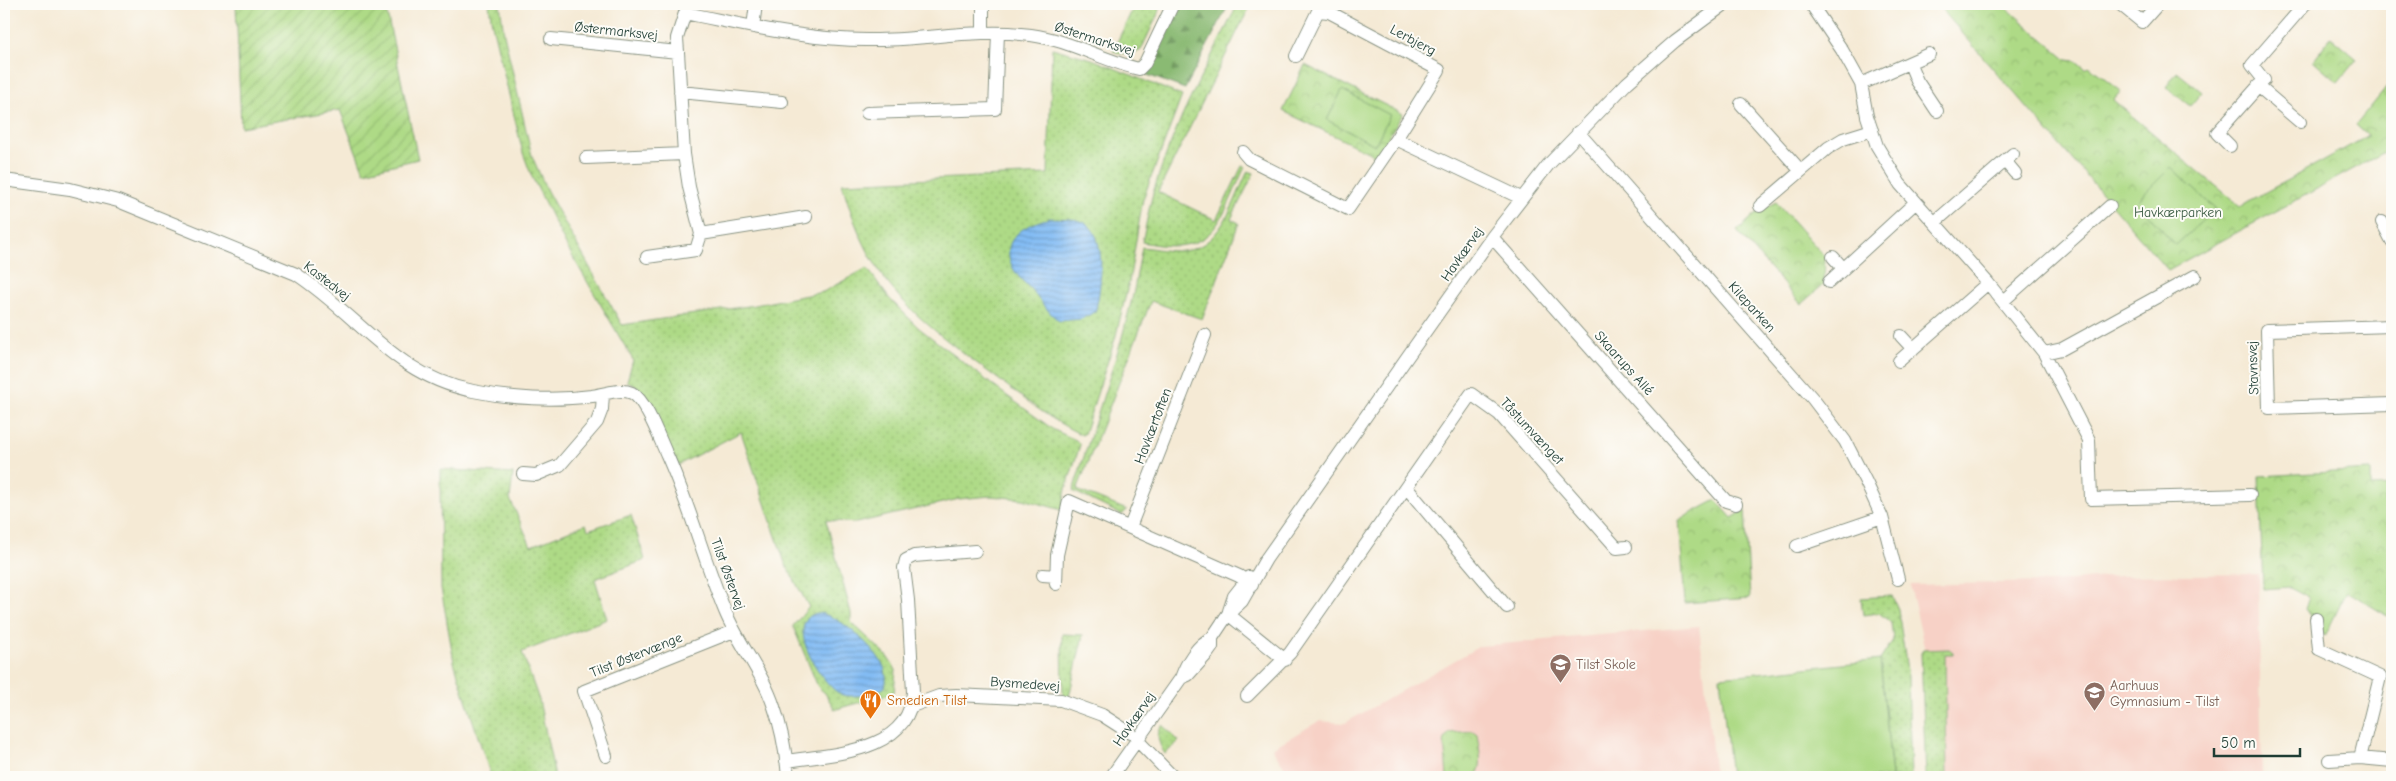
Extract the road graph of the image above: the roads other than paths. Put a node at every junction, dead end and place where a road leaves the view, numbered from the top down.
1 (756, 4) edge
2 (982, 4) edge
3 (1173, 4) edge
4 (1725, 4) edge
5 (1811, 4) edge
6 (2120, 4) edge
7 (2158, 4) edge
8 (2305, 4) edge
9 (753, 27) junction
10 (983, 33) junction
11 (998, 33) junction
12 (551, 40) dead end
13 (678, 52) junction
14 (1930, 54) dead end
15 (1296, 56) dead end
16 (1910, 64) junction
17 (1861, 84) junction
18 (2258, 86) junction
19 (680, 92) junction
20 (782, 102) dead end
21 (1741, 104) dead end
22 (1937, 110) dead end
23 (867, 113) dead end
24 (2300, 122) dead end
25 (1872, 130) junction
26 (1578, 132) junction
27 (1396, 139) junction
28 (2230, 146) dead end
29 (1243, 152) dead end
30 (684, 154) junction
31 (586, 158) dead end
32 (1800, 170) junction
33 (2015, 173) dead end
34 (4, 180) edge
35 (1520, 198) junction
36 (1916, 202) junction
37 (1760, 206) dead end
38 (2110, 206) dead end
39 (806, 217) dead end
40 (1935, 222) junction
41 (2382, 222) dead end
42 (701, 234) junction
43 (1492, 237) junction
44 (2392, 241) edge
45 (647, 257) dead end
46 (1833, 257) dead end
47 (1843, 268) junction
48 (2195, 276) dead end
49 (1829, 282) dead end
50 (1988, 283) junction
51 (2003, 301) junction
52 (2392, 326) edge
53 (1205, 335) dead end
54 (1901, 336) dead end
55 (1913, 349) junction
56 (2044, 353) junction
57 (1899, 361) dead end
58 (624, 391) joint
59 (603, 394) junction
60 (2392, 404) edge
61 (523, 474) dead end
62 (1406, 487) junction
63 (2250, 495) dead end
64 (1736, 504) dead end
65 (1882, 517) junction
66 (1130, 527) junction
67 (1797, 546) dead end
68 (1626, 547) dead end
69 (975, 551) dead end
70 (1052, 579) dead end
71 (1898, 579) dead end
72 (1248, 583) junction
73 (1507, 607) dead end
74 (1228, 614) junction
75 (2316, 619) dead end
76 (734, 631) junction
77 (1285, 660) junction
78 (1247, 696) dead end
79 (912, 706) junction
80 (1134, 736) junction
81 (606, 756) dead end
82 (2360, 758) junction
83 (2329, 760) dead end
84 (786, 761) junction
85 (2392, 761) edge
86 (788, 777) edge
87 (1112, 777) edge
88 (1173, 777) edge

1 - 9 street
2 - 10 street
3 - 11 street, Østermarksvej
4 - 26 street, Havkærvej
5 - 17 street
6 - 7 street
8 - 18 street
9 - 10 street, Østermarksvej
9 - 13 street, Østermarksvej
10 - 11 street, Østermarksvej
11 - 23 street
12 - 13 street, Østermarksvej
13 - 19 street, Østermarksvej
14 - 16 street
15 - 27 street, Lerbjerg
16 - 17 street
16 - 22 street
17 - 25 street
18 - 24 street
18 - 28 street
19 - 20 street
19 - 30 street, Østermarksvej
21 - 32 street
25 - 32 street
25 - 36 street
26 - 35 street, Havkærvej
26 - 65 street, Kileparken
27 - 29 street, Lerbjerg
27 - 35 street
30 - 31 street
30 - 42 street, Østermarksvej
32 - 37 street
33 - 40 street
34 - 59 street, Kastedvej
35 - 43 street, Havkærvej
36 - 40 street
36 - 47 street
38 - 51 street
39 - 42 street
40 - 50 street
41 - 44 street
42 - 45 street
43 - 64 street, Skaarups Allé
43 - 72 street, Havkærvej
46 - 47 street
47 - 49 street
48 - 56 street
50 - 51 street
50 - 55 street
51 - 56 street
52 - 60 street, Stavnsvej
53 - 66 street, Havkærtoften
54 - 55 street
55 - 57 street
56 - 63 street
58 - 59 street, Kastedvej
58 - 76 street, Tilst Østervej
59 - 61 street
62 - 68 street, Tåstumvænget
62 - 73 street
62 - 77 street, Tåstumvænget
65 - 67 street
65 - 71 street, Kileparken
66 - 70 street
66 - 72 street
69 - 79 street
72 - 74 street, Havkærvej
74 - 77 street
74 - 80 street, Havkærvej
75 - 82 street
76 - 81 street, Tilst Østervænge
76 - 84 street, Tilst Østervej
77 - 78 street, Tåstumvænget
79 - 80 street, Bysmedevej
79 - 84 street
80 - 87 street, Havkærvej
80 - 88 street, Bysmedevej
82 - 83 street
82 - 85 street
84 - 86 street, Tilst Østervej

